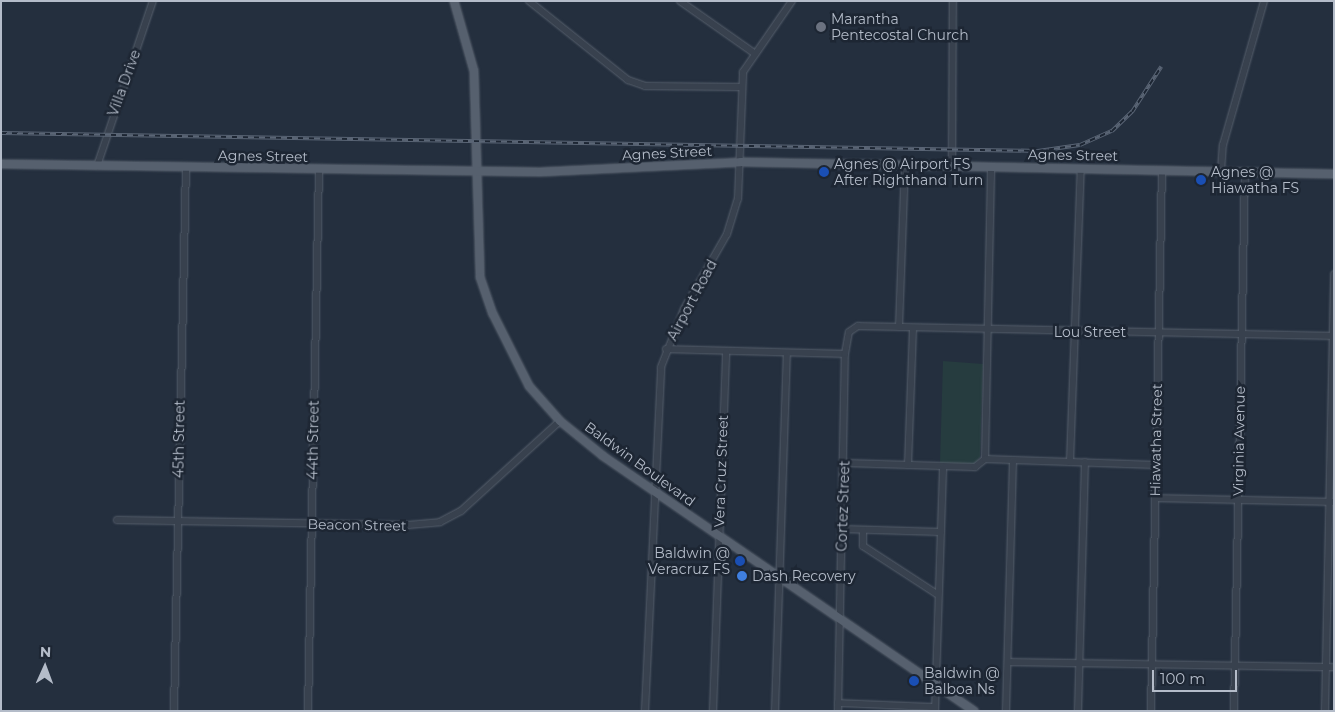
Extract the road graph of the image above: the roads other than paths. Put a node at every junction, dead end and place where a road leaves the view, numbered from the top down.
1 (153, 1) edge
2 (454, 1) edge
3 (529, 1) edge
4 (680, 1) edge
5 (792, 1) edge
6 (954, 1) edge
7 (1264, 1) edge
8 (754, 53) junction
9 (741, 87) junction
10 (741, 162) junction
11 (1, 164) edge
12 (906, 165) junction
13 (952, 165) junction
14 (97, 166) junction
15 (186, 166) junction
16 (991, 166) junction
17 (1081, 168) junction
18 (319, 170) junction
19 (1162, 170) junction
20 (475, 171) junction
21 (1221, 171) junction
22 (1245, 171) junction
23 (1334, 174) edge
24 (1334, 274) edge
25 (900, 327) junction
26 (913, 330) junction
27 (849, 332) joint
28 (988, 332) junction
29 (1072, 332) junction
30 (1158, 332) junction
31 (1241, 336) junction
32 (1333, 336) edge
33 (666, 349) junction
34 (726, 352) junction
35 (787, 354) junction
36 (845, 354) junction
37 (560, 421) junction
38 (985, 459) junction
39 (1013, 460) junction
40 (1070, 462) junction
41 (1085, 462) junction
42 (846, 463) junction
43 (908, 465) junction
44 (1156, 465) junction
45 (943, 467) junction
46 (653, 490) junction
47 (1155, 498) junction
48 (1239, 500) junction
49 (1332, 502) edge
50 (117, 520) dead end
51 (177, 520) junction
52 (311, 524) junction
53 (842, 529) junction
54 (863, 530) junction
55 (941, 532) junction
56 (718, 534) junction
57 (781, 578) junction
58 (937, 594) junction
59 (841, 619) junction
60 (1009, 662) junction
61 (1080, 662) junction
62 (1152, 664) junction
63 (1235, 666) junction
64 (1326, 667) junction
65 (1334, 667) edge
66 (936, 685) junction
67 (838, 703) junction
68 (935, 709) edge
69 (174, 711) edge
70 (308, 711) edge
71 (645, 711) edge
72 (713, 711) edge
73 (775, 711) edge
74 (838, 711) edge
75 (974, 711) edge
76 (1006, 711) edge
77 (1078, 711) edge
78 (1151, 711) edge
79 (1234, 711) edge
80 (1325, 711) edge

1 - 14 street, Villa Drive
2 - 20 main road, Baldwin Boulevard
3 - 9 street
4 - 8 street
5 - 8 street, Airport Road
6 - 13 street
7 - 21 street
8 - 9 street, Airport Road
9 - 10 street, Airport Road
10 - 12 main road, Agnes Street
10 - 20 main road, Agnes Street
10 - 33 street, Airport Road
11 - 14 main road, Agnes Street
12 - 13 main road, Agnes Street
12 - 25 street
13 - 16 main road, Agnes Street
14 - 15 main road, Agnes Street
15 - 18 main road, Agnes Street
15 - 51 street, 45th Street
16 - 17 main road, Agnes Street
16 - 28 street
17 - 19 main road, Agnes Street
17 - 29 street
18 - 20 main road, Agnes Street
18 - 52 street, 44th Street
19 - 21 main road, Agnes Street
19 - 30 street, Hiawatha Street
20 - 37 main road, Baldwin Boulevard
21 - 22 main road, Agnes Street
22 - 23 main road, Agnes Street
22 - 31 street, Virginia Avenue
24 - 32 street
25 - 26 street, Lou Street
25 - 27 street, Lou Street
26 - 28 street, Lou Street
26 - 43 street
27 - 36 street, Cortez Street
28 - 29 street, Lou Street
28 - 38 street
29 - 30 street, Lou Street
29 - 40 street
30 - 31 street, Lou Street
30 - 44 street, Hiawatha Street
31 - 32 street, Lou Street
31 - 48 street, Virginia Avenue
32 - 49 street
33 - 34 street
33 - 46 street, Airport Road
34 - 35 street
34 - 56 street, Vera Cruz Street
35 - 36 street
35 - 57 street
36 - 42 street, Cortez Street
37 - 46 main road, Baldwin Boulevard
37 - 52 street, Beacon Street
38 - 39 street
38 - 45 street
39 - 40 street
39 - 60 street
40 - 41 street
41 - 44 street
41 - 61 street
42 - 43 street
42 - 53 street, Cortez Street
43 - 45 street
44 - 47 street, Hiawatha Street
45 - 55 street
46 - 56 main road, Baldwin Boulevard
46 - 71 street, Airport Road
47 - 48 street
47 - 62 street, Hiawatha Street
48 - 49 street
48 - 63 street, Virginia Avenue
49 - 64 street
50 - 51 street, Beacon Street
51 - 52 street, Beacon Street
51 - 69 street, 45th Street
52 - 70 street, 44th Street
53 - 54 street
53 - 59 street, Cortez Street
54 - 55 street
54 - 58 street
55 - 58 street
56 - 57 main road, Baldwin Boulevard
56 - 72 street, Vera Cruz Street
57 - 59 main road, Baldwin Boulevard
57 - 73 street
58 - 66 street
59 - 66 main road, Baldwin Boulevard
59 - 67 street, Cortez Street
60 - 61 street
60 - 76 street
61 - 62 street
61 - 77 street
62 - 63 street
62 - 78 street, Hiawatha Street
63 - 64 street
63 - 79 street, Virginia Avenue
64 - 65 street
64 - 80 street
66 - 68 street
66 - 75 main road, Baldwin Boulevard
67 - 68 street
67 - 74 street, Cortez Street

